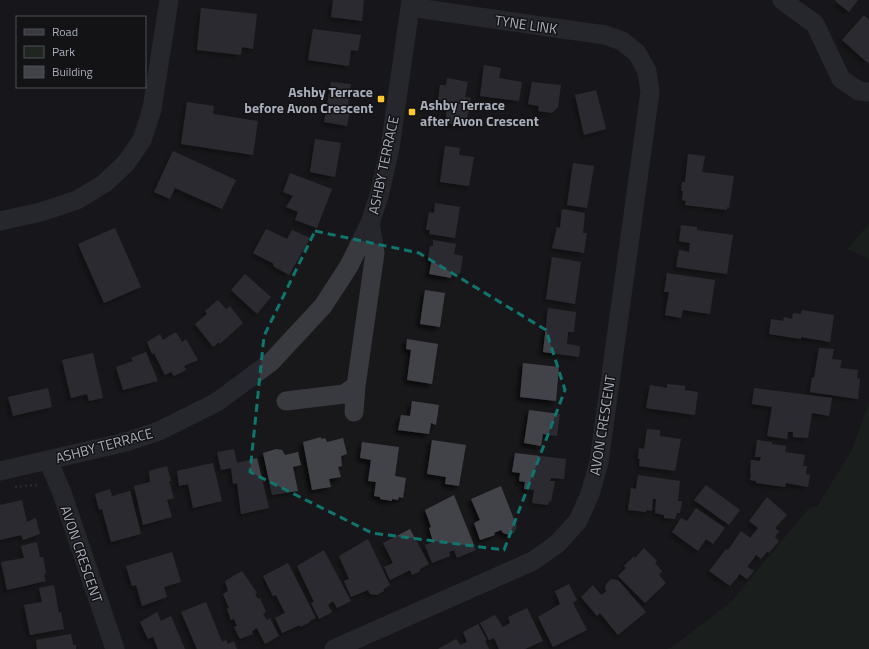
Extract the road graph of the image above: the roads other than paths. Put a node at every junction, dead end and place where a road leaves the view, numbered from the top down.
1 (169, 0) edge
2 (782, 0) edge
3 (410, 4) edge
4 (637, 53) joint
5 (869, 92) edge
6 (0, 221) edge
7 (370, 223) junction
8 (356, 386) junction
9 (286, 401) dead end
10 (354, 412) dead end
11 (48, 460) junction
12 (0, 471) edge
13 (115, 649) edge
14 (334, 649) edge

1 - 6 street
2 - 5 street
3 - 4 street, TYNE LINK
3 - 7 street, ASHBY TERRACE
4 - 14 street, AVON CRESCENT
7 - 8 street
7 - 11 street, ASHBY TERRACE
8 - 9 street
8 - 10 street
11 - 12 street, ASHBY TERRACE
11 - 13 street, AVON CRESCENT

